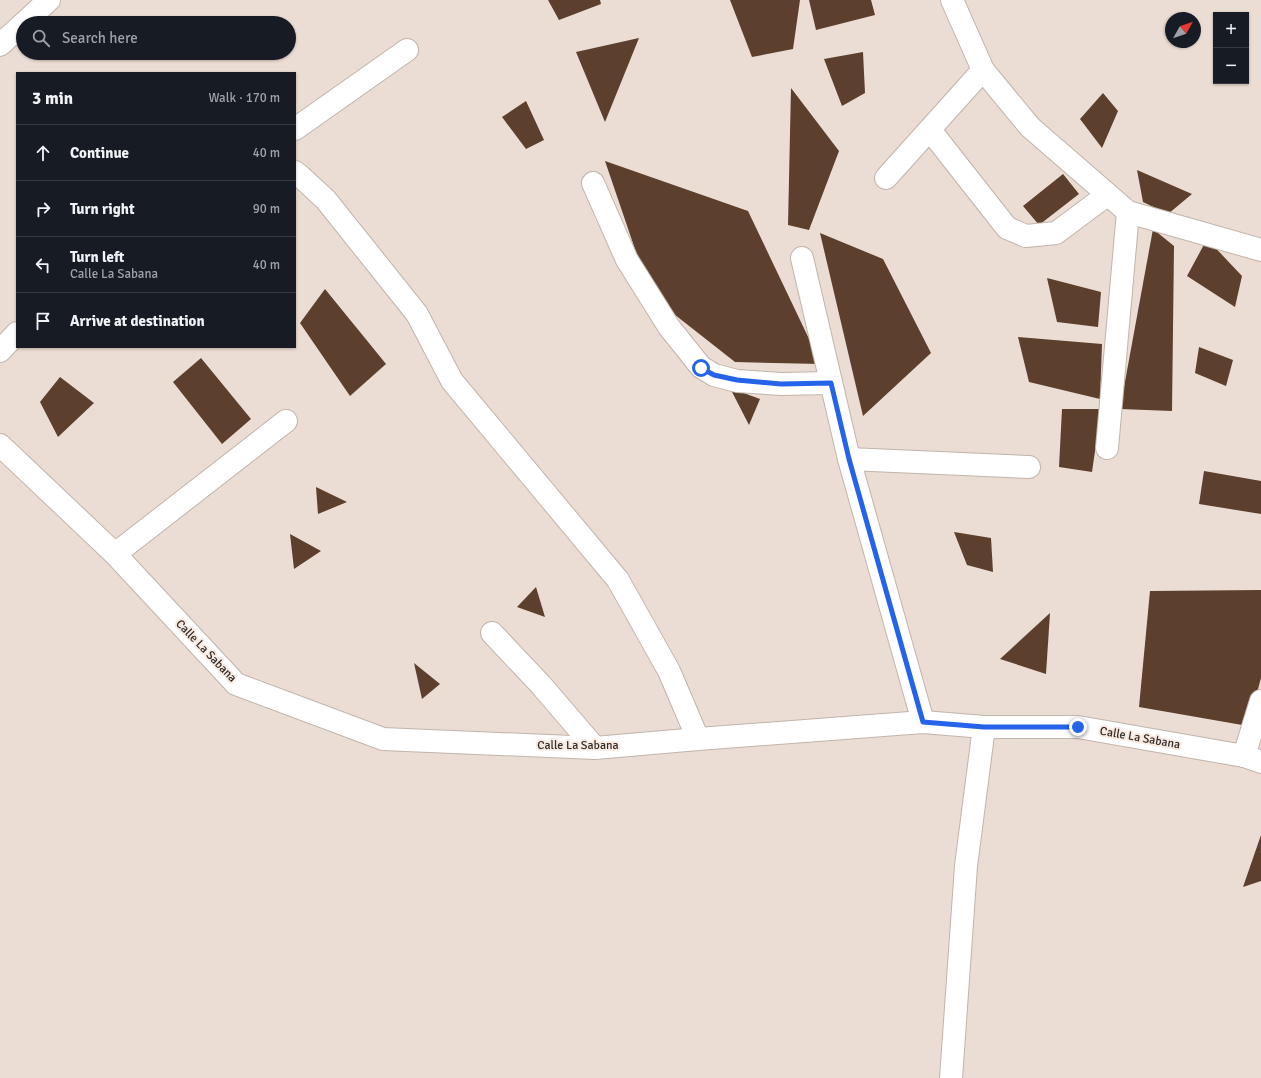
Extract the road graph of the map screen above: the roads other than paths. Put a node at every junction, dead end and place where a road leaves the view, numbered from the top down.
1 (49, 0) edge
2 (952, 0) edge
3 (32, 16) edge
4 (16, 31) edge
5 (0, 46) edge
6 (407, 50) dead end
7 (983, 70) junction
8 (296, 128) edge
9 (930, 130) junction
10 (296, 173) edge
11 (886, 178) dead end
12 (593, 182) dead end
13 (1107, 195) junction
14 (1128, 212) junction
15 (1261, 250) edge
16 (802, 258) dead end
17 (16, 334) edge
18 (0, 352) edge
19 (831, 383) junction
20 (286, 421) dead end
21 (0, 445) edge
22 (1107, 448) dead end
23 (849, 459) junction
24 (1028, 467) dead end
25 (115, 554) junction
26 (492, 633) dead end
27 (1261, 701) edge
28 (923, 722) junction
29 (984, 727) junction
30 (698, 739) junction
31 (595, 748) junction
32 (1253, 759) edge
33 (951, 1078) edge

1 - 3 street
2 - 7 street
4 - 5 street
6 - 8 street
7 - 9 street
7 - 13 street
9 - 11 street
9 - 13 street
10 - 30 street
12 - 19 street
13 - 14 street
14 - 15 street
14 - 22 street
16 - 19 street
17 - 18 street
19 - 23 street
20 - 25 street
21 - 25 street, Calle La Sabana
23 - 24 street
23 - 28 street
25 - 31 street, Calle La Sabana
26 - 31 street
27 - 32 street
28 - 29 street, Calle La Sabana
28 - 30 street, Calle La Sabana
29 - 32 street, Calle La Sabana
29 - 33 street
30 - 31 street, Calle La Sabana

